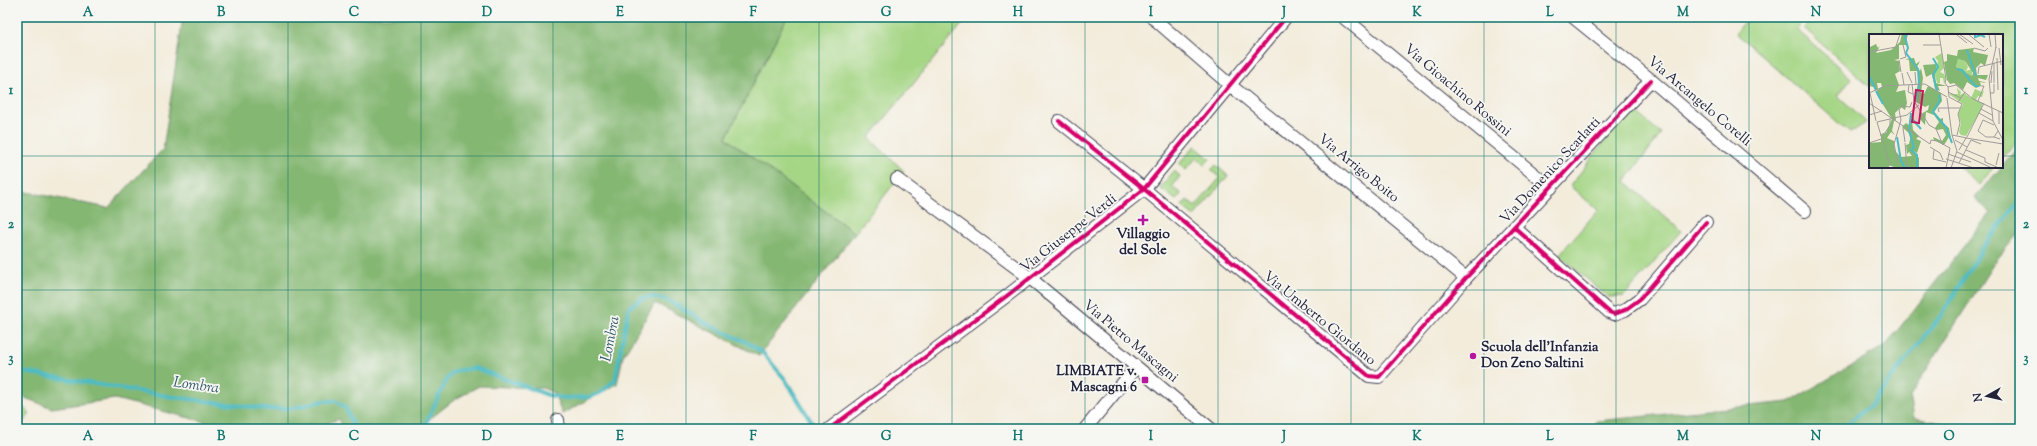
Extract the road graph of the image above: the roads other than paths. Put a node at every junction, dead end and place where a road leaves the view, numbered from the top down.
1 (1152, 17) edge
2 (1286, 17) edge
3 (1343, 17) edge
4 (1573, 17) edge
5 (1651, 80) junction
6 (1230, 85) junction
7 (1059, 121) dead end
8 (897, 178) dead end
9 (1551, 188) junction
10 (1144, 189) junction
11 (1805, 211) dead end
12 (1706, 222) dead end
13 (1514, 227) junction
14 (1030, 278) junction
15 (1466, 278) junction
16 (1136, 367) junction
17 (832, 427) edge
18 (1085, 429) edge
19 (1211, 429) edge

1 - 6 street, Via Arrigo Boito
2 - 6 street, Via Giuseppe Verdi
3 - 9 street, Via Gioachino Rossini
4 - 5 street, Via Arcangelo Corelli
5 - 9 street, Via Domenico Scarlatti
5 - 11 street, Via Arcangelo Corelli
6 - 10 street, Via Giuseppe Verdi
6 - 15 street, Via Arrigo Boito
7 - 10 street
8 - 14 street, Via Pietro Mascagni
9 - 13 street, Via Domenico Scarlatti
10 - 14 street, Via Giuseppe Verdi
10 - 15 street, Via Umberto Giordano
12 - 13 street
13 - 15 street, Via Domenico Scarlatti
14 - 16 street, Via Pietro Mascagni
14 - 17 street, Via Giuseppe Verdi
16 - 18 street
16 - 19 street, Via Pietro Mascagni

